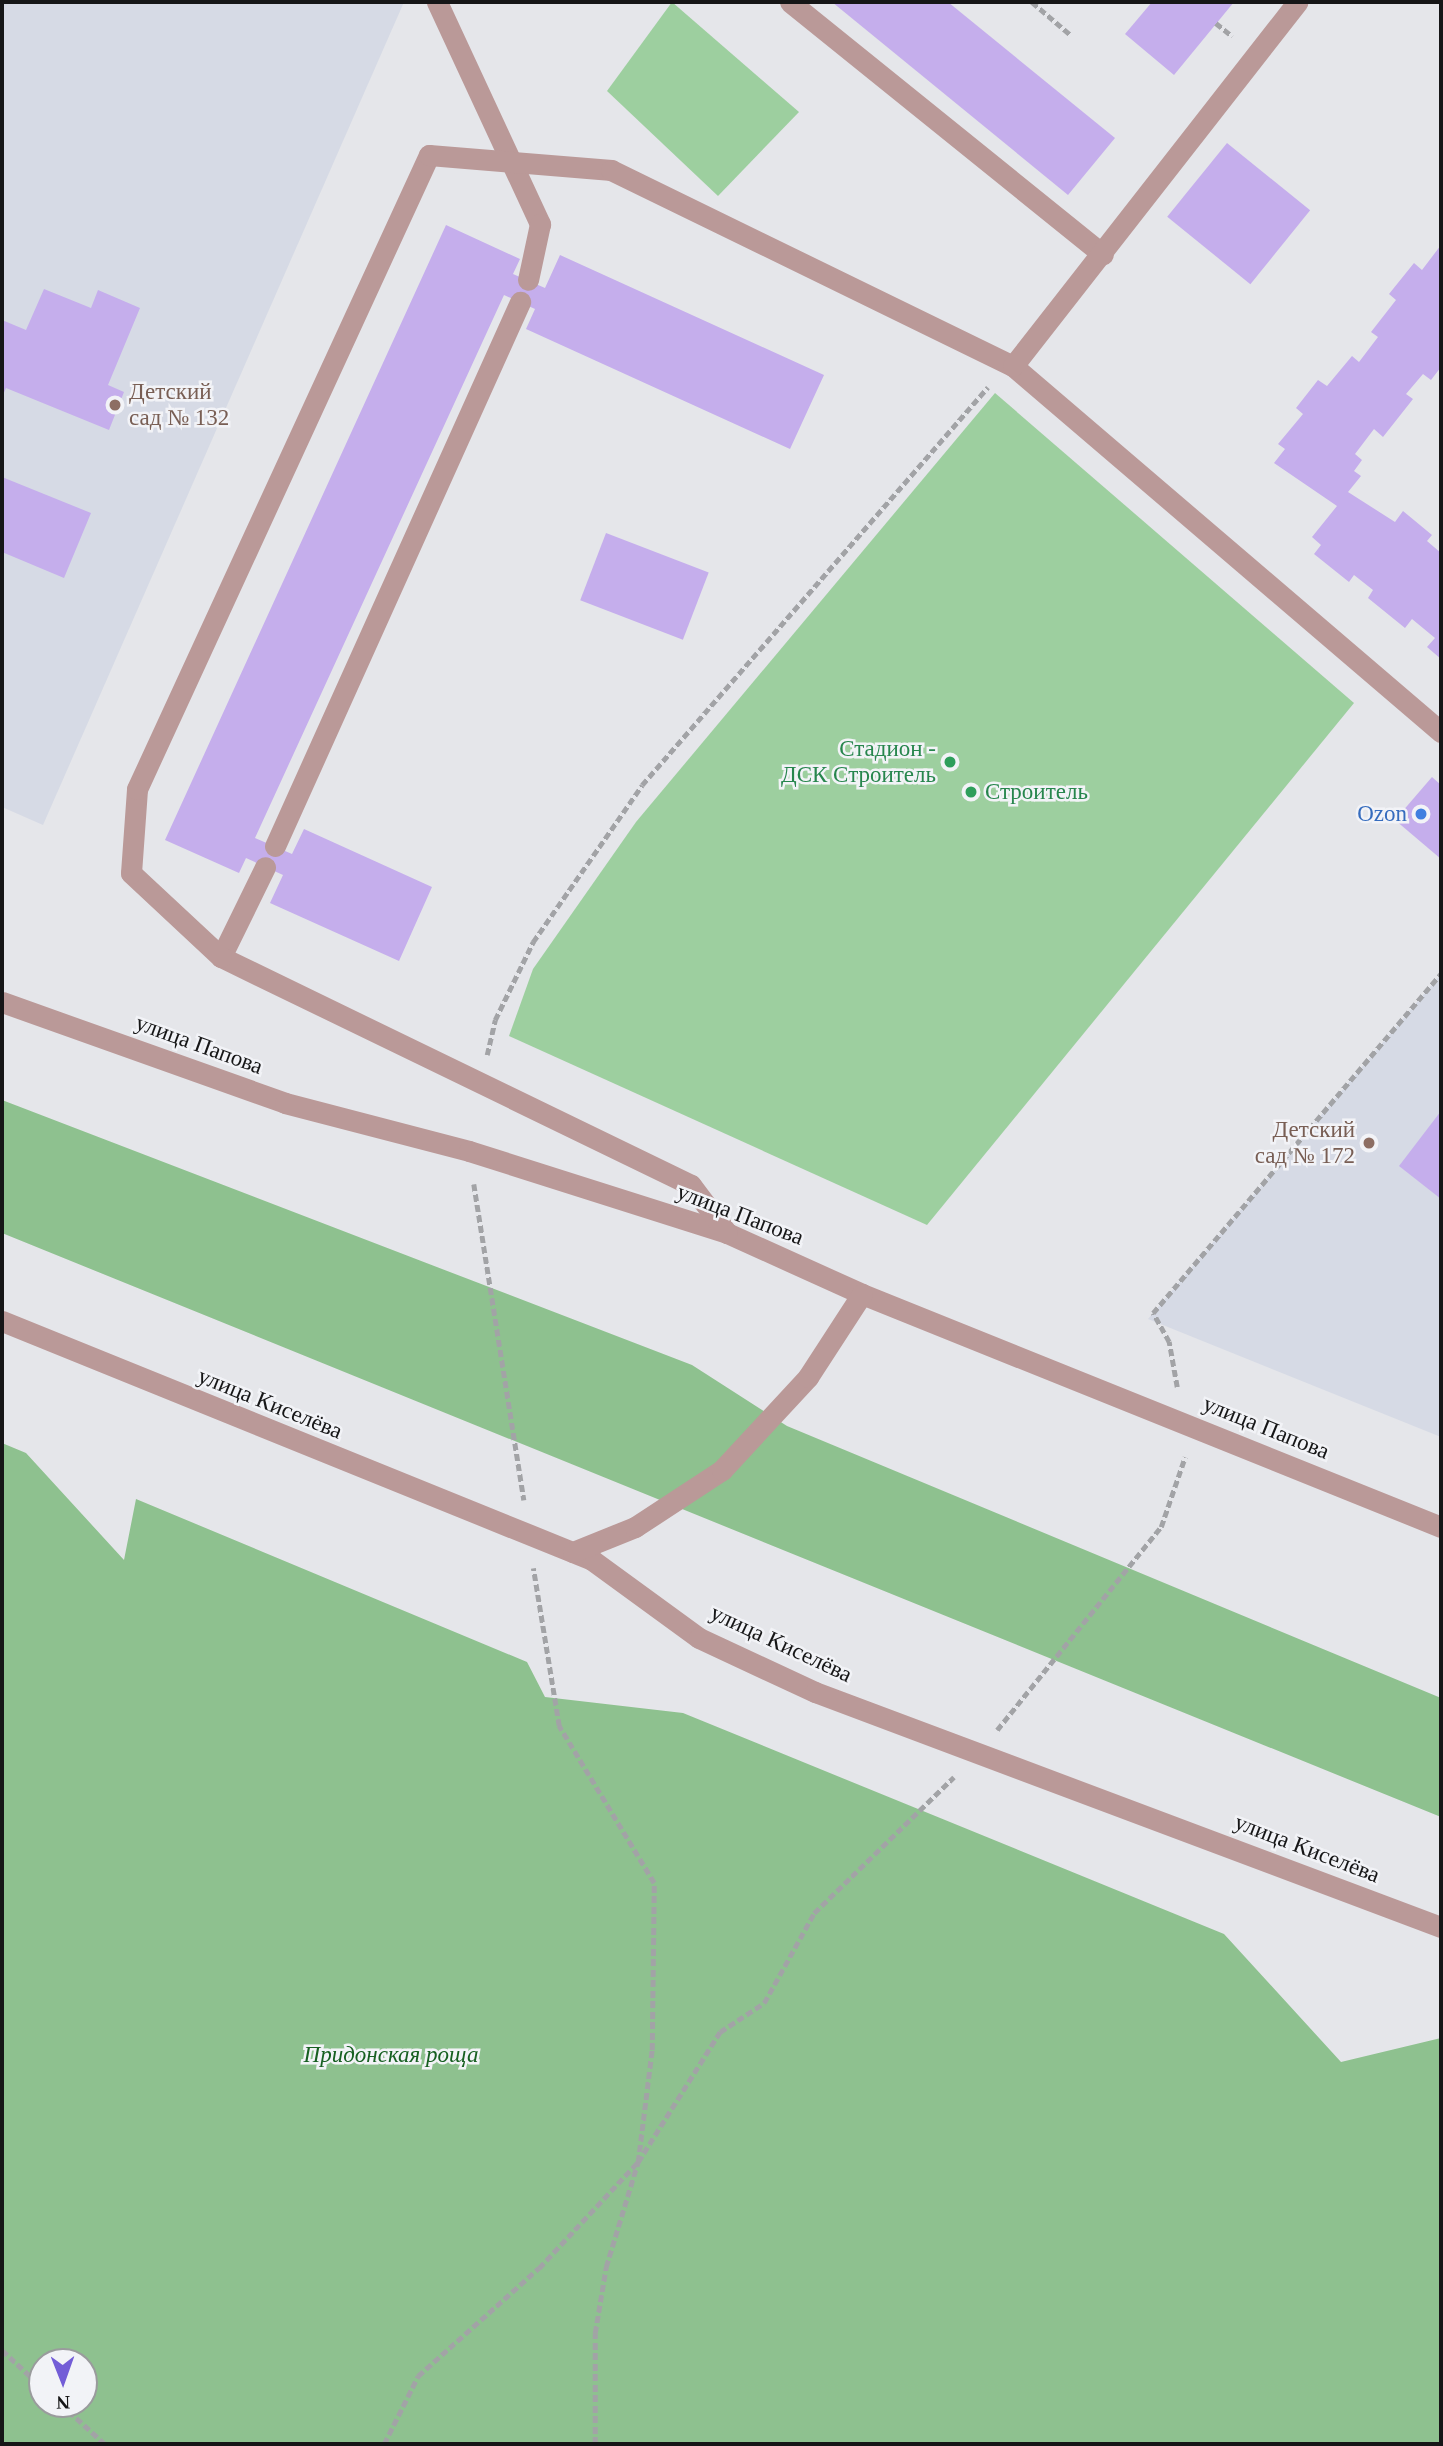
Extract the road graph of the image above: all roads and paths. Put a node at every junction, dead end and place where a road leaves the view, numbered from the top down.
1 (437, 2) edge
2 (790, 2) edge
3 (1032, 2) edge
4 (1297, 2) edge
5 (1072, 36) dead end
6 (511, 162) junction
7 (1103, 255) junction
8 (528, 280) dead end
9 (520, 302) dead end
10 (1013, 366) junction
11 (1441, 732) edge
12 (275, 846) dead end
13 (265, 867) dead end
14 (221, 957) junction
15 (1441, 973) edge
16 (2, 1002) edge
17 (480, 1086) junction
18 (469, 1150) junction
19 (727, 1233) junction
20 (862, 1294) junction
21 (2, 1321) edge
22 (1184, 1423) junction
23 (1441, 1527) edge
24 (529, 1535) junction
25 (573, 1552) junction
26 (978, 1753) junction
27 (1441, 1927) edge
28 (638, 2162) junction
29 (2, 2350) edge
30 (28, 2374) edge
31 (76, 2418) edge
32 (105, 2444) edge
33 (384, 2444) edge
34 (595, 2444) edge

1 - 6 street
2 - 7 street
3 - 5 path
4 - 7 street
6 - 8 street
6 - 10 street
6 - 14 street
7 - 10 street
9 - 12 street
10 - 11 street
10 - 17 path
13 - 14 street
14 - 17 street
15 - 22 path
16 - 18 street, улица Папова
17 - 19 street
18 - 19 street, улица Папова
18 - 24 path
19 - 20 street, улица Папова
20 - 22 street, улица Папова
20 - 25 street
21 - 24 street, улица Киселёва
22 - 23 street, улица Папова
22 - 26 path
24 - 25 street, улица Киселёва
24 - 28 path
25 - 26 street, улица Киселёва
26 - 27 street, улица Киселёва
26 - 28 path
28 - 33 path
28 - 34 path
29 - 30 path
31 - 32 path

